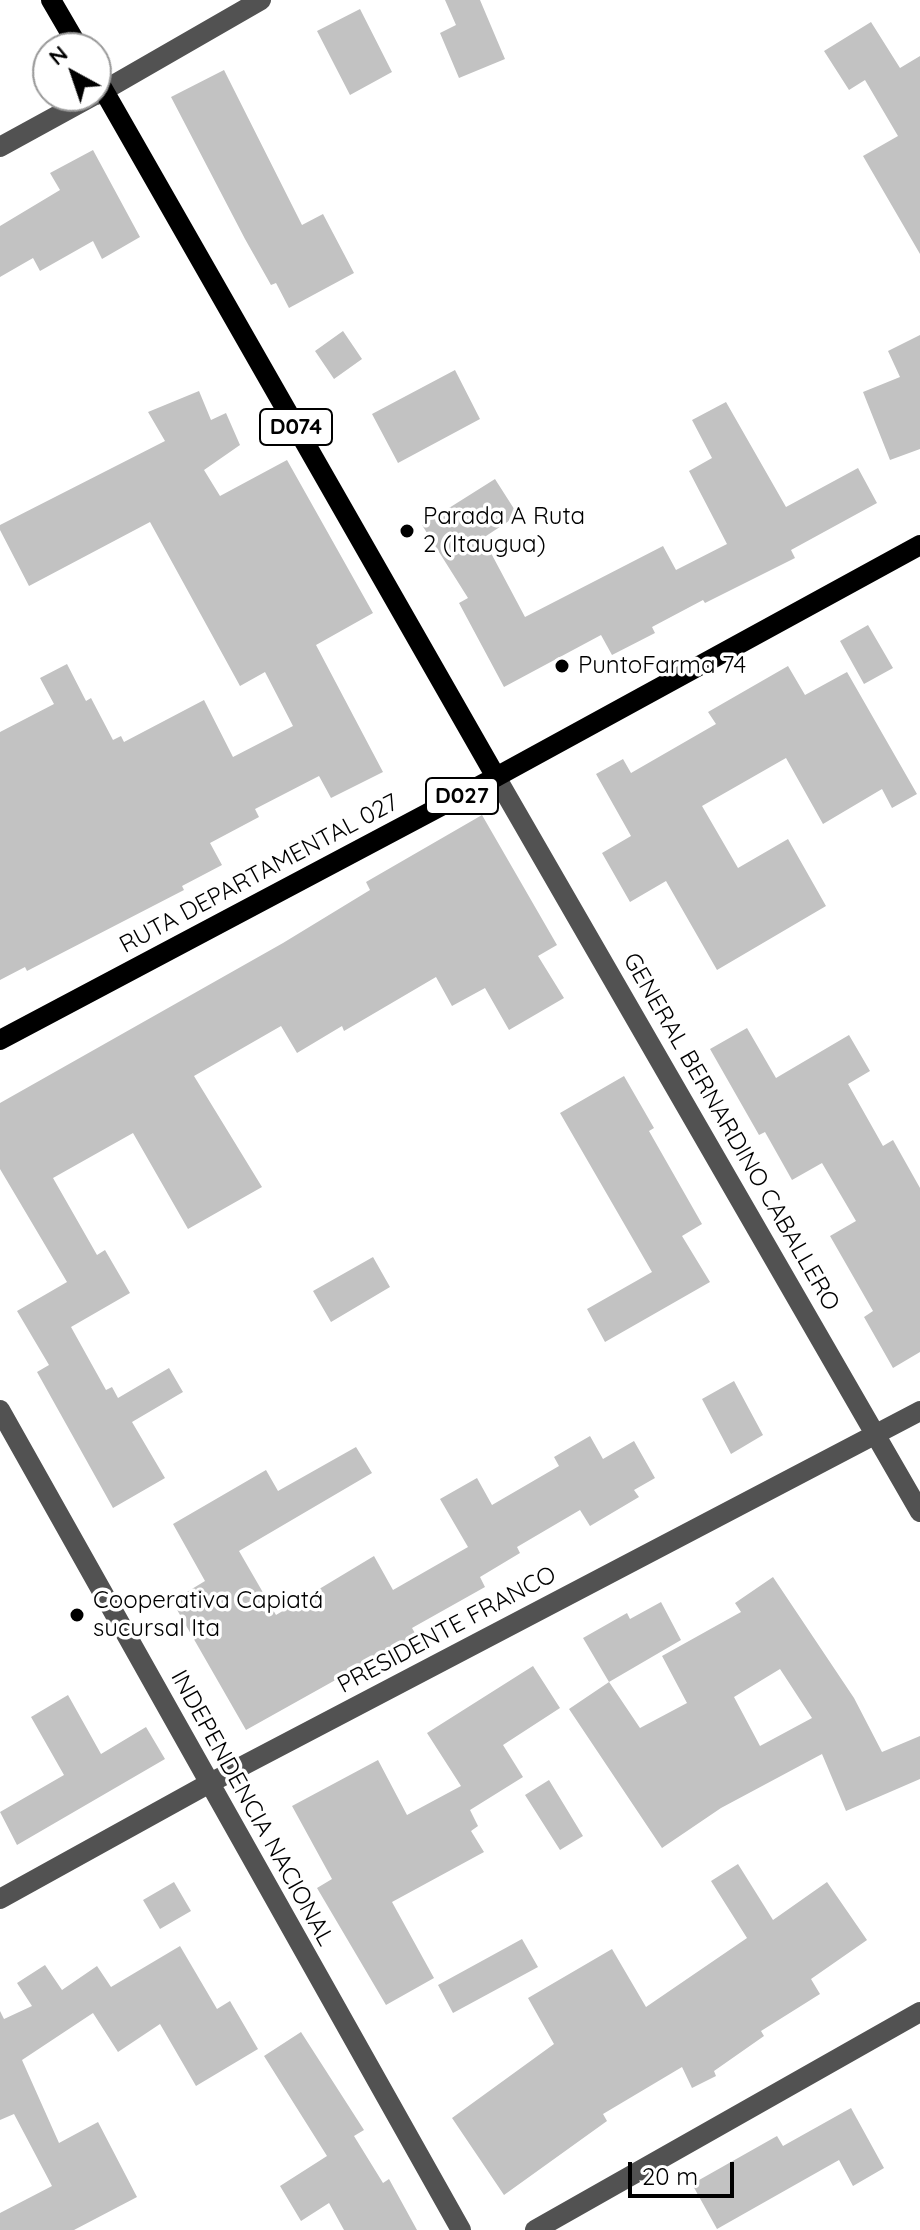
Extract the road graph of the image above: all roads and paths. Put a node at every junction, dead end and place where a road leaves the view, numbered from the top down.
1 (51, 0) edge
2 (261, 0) edge
3 (70, 32) edge
4 (112, 81) edge
5 (59, 112) edge
6 (110, 112) edge
7 (0, 147) edge
8 (920, 545) edge
9 (496, 777) junction
10 (0, 1040) edge
11 (0, 1410) edge
12 (920, 1411) edge
13 (875, 1435) junction
14 (920, 1512) edge
15 (208, 1784) junction
16 (0, 1899) edge
17 (920, 2012) edge
18 (461, 2230) edge
19 (535, 2230) edge

1 - 3 main road
2 - 4 street
5 - 7 street
6 - 9 main road, D074
8 - 9 main road, RUTA DEPARTAMENTAL 027 / D027
9 - 10 main road, RUTA DEPARTAMENTAL 027 / D027
9 - 13 street, GENERAL BERNARDINO CABALLERO / D074
11 - 15 street, INDEPENDENCIA NACIONAL
12 - 13 street, PRESIDENTE FRANCO
13 - 14 street, GENERAL BERNARDINO CABALLERO / D074
13 - 15 street, PRESIDENTE FRANCO
15 - 16 street, PRESIDENTE FRANCO
15 - 18 street, INDEPENDENCIA NACIONAL
17 - 19 street

